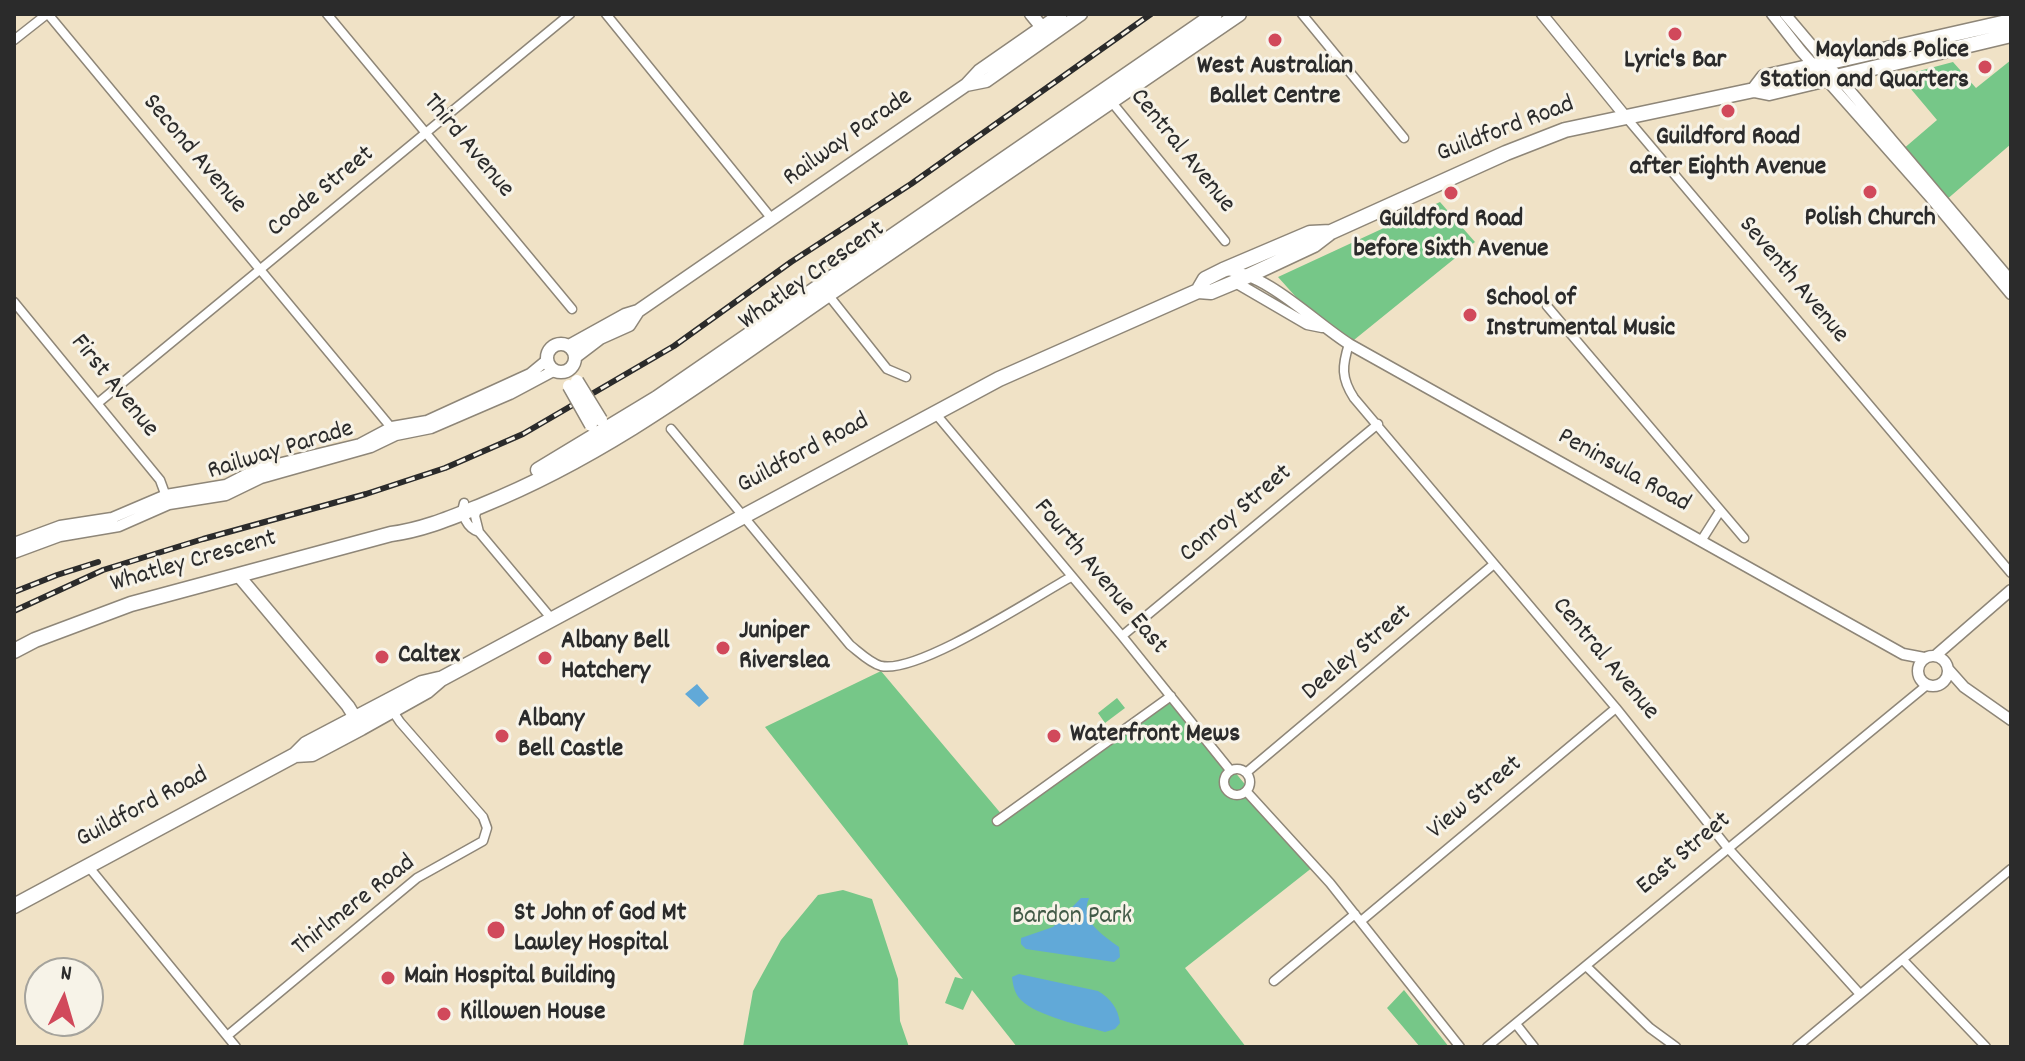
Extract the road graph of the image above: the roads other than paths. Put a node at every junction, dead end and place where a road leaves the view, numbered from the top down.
1 (47, 14) edge
2 (327, 14) edge
3 (570, 14) edge
4 (606, 14) edge
5 (1031, 14) edge
6 (1081, 14) edge
7 (1215, 14) edge
8 (1239, 14) edge
9 (1302, 14) edge
10 (1542, 14) edge
11 (1772, 14) edge
12 (1785, 14) edge
13 (2011, 21) edge
14 (1051, 24) edge
15 (2011, 35) edge
16 (14, 40) edge
17 (1820, 66) junction
18 (1832, 79) junction
19 (1754, 90) junction
20 (1107, 96) junction
21 (1625, 116) junction
22 (427, 133) junction
23 (1404, 138) dead end
24 (772, 219) junction
25 (1331, 232) junction
26 (1225, 241) dead end
27 (261, 268) junction
28 (1223, 270) junction
29 (1250, 275) junction
30 (2011, 281) edge
31 (1235, 282) junction
32 (824, 290) junction
33 (1198, 291) junction
34 (2011, 294) edge
35 (15, 305) edge
36 (1547, 306) dead end
37 (572, 309) dead end
38 (1322, 327) junction
39 (1349, 344) junction
40 (563, 362) junction
41 (906, 377) dead end
42 (98, 403) junction
43 (935, 413) junction
44 (1378, 424) junction
45 (671, 429) dead end
46 (394, 431) junction
47 (603, 433) junction
48 (168, 500) junction
49 (468, 508) junction
50 (1720, 511) junction
51 (742, 516) junction
52 (479, 532) junction
53 (1744, 538) dead end
54 (1701, 541) junction
55 (14, 543) edge
56 (14, 553) edge
57 (1494, 564) junction
58 (2011, 573) edge
59 (238, 575) junction
60 (1071, 577) junction
61 (2011, 590) edge
62 (551, 618) junction
63 (1122, 636) junction
64 (1956, 640) junction
65 (14, 651) edge
66 (1903, 654) junction
67 (1930, 657) junction
68 (1947, 667) junction
69 (441, 679) junction
70 (1921, 679) junction
71 (1943, 682) junction
72 (1964, 687) junction
73 (401, 694) junction
74 (1171, 696) junction
75 (1616, 708) junction
76 (394, 709) junction
77 (2011, 720) edge
78 (358, 723) junction
79 (1230, 770) junction
80 (1247, 772) junction
81 (1246, 791) junction
82 (997, 821) dead end
83 (1727, 847) junction
84 (88, 866) junction
85 (2011, 869) edge
86 (14, 906) edge
87 (1358, 917) junction
88 (1903, 960) junction
89 (1586, 966) junction
90 (1274, 981) dead end
91 (1859, 993) junction
92 (1516, 1024) junction
93 (227, 1036) junction
94 (236, 1047) edge
95 (1460, 1047) edge
96 (1487, 1047) edge
97 (1534, 1047) edge
98 (1676, 1047) edge
99 (1797, 1047) edge
100 (1986, 1047) edge

1 - 16 street
1 - 27 street, Second Avenue
2 - 22 street, Third Avenue
3 - 22 street, Coode Street
4 - 24 street
5 - 14 main road
6 - 14 main road, Railway Parade
7 - 20 main road, Whatley Crescent
8 - 20 main road, Whatley Crescent
9 - 23 street
10 - 21 street, Seventh Avenue
11 - 17 street
12 - 17 street
13 - 17 main road, Guildford Road
14 - 24 main road, Railway Parade
15 - 18 main road, Guildford Road
17 - 18 street
17 - 19 main road, Guildford Road
18 - 19 main road, Guildford Road
18 - 30 street
18 - 34 street
19 - 21 main road, Guildford Road
20 - 26 street, Central Avenue
20 - 32 main road, Whatley Crescent
21 - 25 main road, Guildford Road
21 - 58 street, Seventh Avenue
22 - 27 street, Coode Street
22 - 37 street, Third Avenue
24 - 40 main road, Railway Parade
25 - 28 main road, Guildford Road
25 - 29 main road, Guildford Road
27 - 42 street, Coode Street
27 - 46 street, Second Avenue
28 - 29 street, Peninsula Road
28 - 33 main road, Guildford Road
29 - 31 main road, Guildford Road
29 - 38 street, Peninsula Road
31 - 33 main road, Guildford Road
31 - 38 street, Peninsula Road
32 - 41 street
32 - 47 main road, Whatley Crescent
33 - 43 main road, Guildford Road
35 - 42 street, First Avenue
36 - 50 street
38 - 39 street, Peninsula Road
39 - 44 street, Central Avenue
39 - 54 street, Peninsula Road
40 - 46 street, Railway Parade
40 - 47 main road, bridge
42 - 48 street, First Avenue
43 - 51 main road, Guildford Road
43 - 60 street, Fourth Avenue East
44 - 57 street, Central Avenue
44 - 63 street, Conroy Street
45 - 51 street
46 - 48 street, Railway Parade
47 - 49 main road, Whatley Crescent
48 - 55 street, Railway Parade
48 - 56 street, Railway Parade
49 - 52 street
49 - 52 street
49 - 59 main road, Whatley Crescent
50 - 53 street
50 - 54 street
51 - 60 street
51 - 62 main road, Guildford Road
52 - 62 street
54 - 66 street, Peninsula Road
57 - 75 street, Central Avenue
57 - 80 street, Deeley Street
59 - 65 main road, Whatley Crescent
59 - 78 main road
60 - 63 street, Fourth Avenue East
61 - 64 street
62 - 69 main road, Guildford Road
63 - 74 street, Fourth Avenue East
64 - 67 street
64 - 68 street
66 - 67 street, Peninsula Road
66 - 70 street, Peninsula Road
67 - 68 street
67 - 70 street
68 - 71 street
68 - 72 street
69 - 73 main road, Guildford Road
69 - 76 main road, Guildford Road
70 - 71 street
70 - 83 street, East Street
71 - 72 street
72 - 77 street
73 - 76 street
73 - 78 main road, Guildford Road
74 - 79 street, Fourth Avenue East
74 - 82 street
75 - 83 street, Central Avenue
75 - 87 street, View Street
76 - 78 main road, Guildford Road
76 - 93 street, Thirlmere Road
78 - 84 main road, Guildford Road
79 - 80 street
79 - 81 street
80 - 81 street
81 - 87 street
83 - 89 street, East Street
83 - 91 street, Central Avenue
84 - 86 main road, Guildford Road
84 - 93 street
85 - 88 street
87 - 90 street, View Street
87 - 95 street
88 - 91 street
88 - 100 street
89 - 92 street, East Street
89 - 98 street
91 - 99 street
92 - 96 street, East Street
92 - 97 street
93 - 94 street

